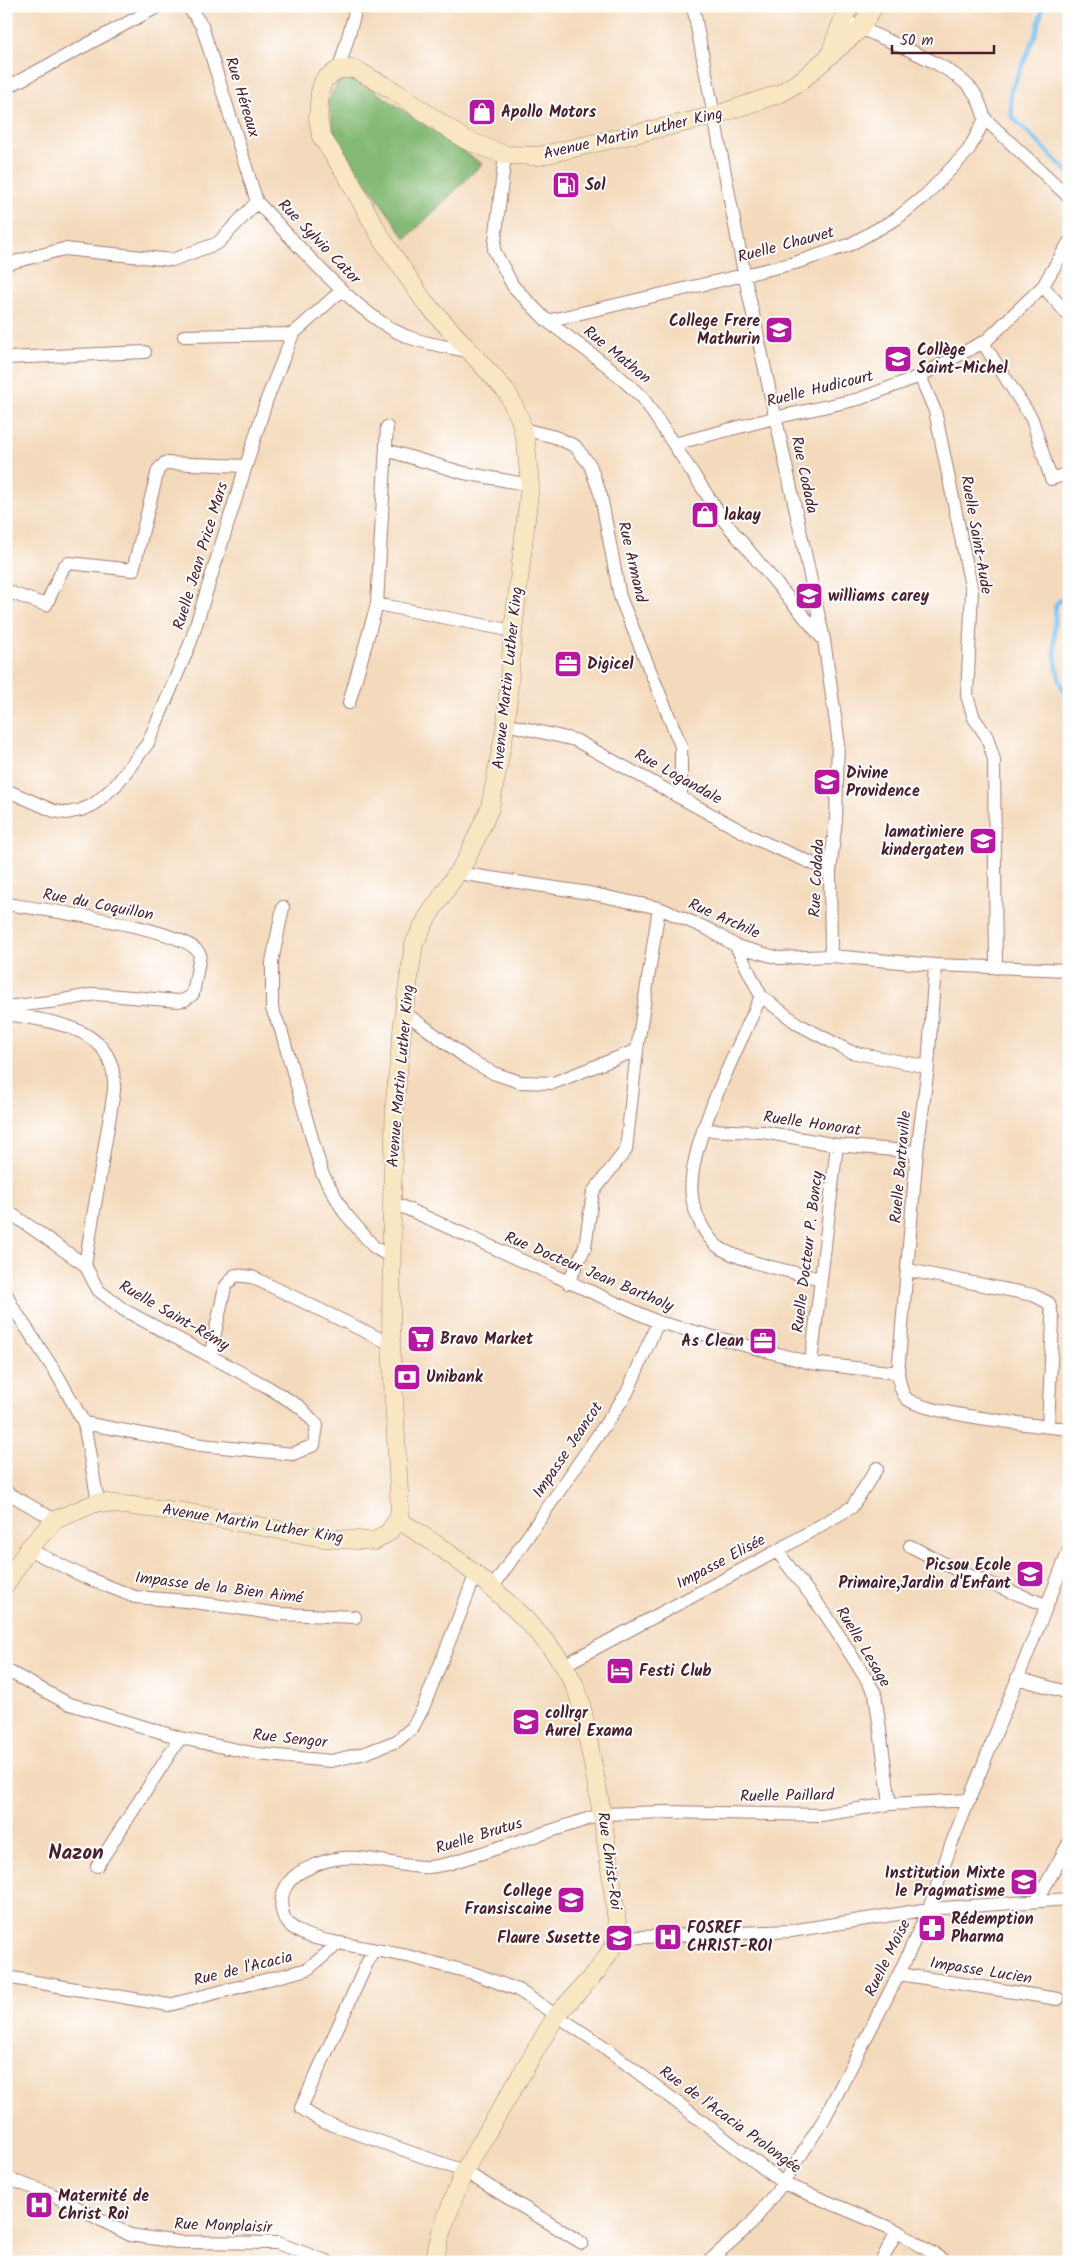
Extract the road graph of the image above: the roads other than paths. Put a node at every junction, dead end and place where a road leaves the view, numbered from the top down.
1 (159, 6) edge
2 (188, 6) edge
3 (355, 6) edge
4 (693, 6) edge
5 (847, 12) edge
6 (867, 17) edge
7 (830, 54) junction
8 (338, 69) junction
9 (6, 88) edge
10 (713, 116) junction
11 (985, 119) junction
12 (505, 155) junction
13 (1069, 197) edge
14 (257, 202) junction
15 (1069, 242) edge
16 (6, 264) edge
17 (744, 273) junction
18 (1043, 286) junction
19 (342, 290) junction
20 (1069, 316) edge
21 (547, 322) junction
22 (293, 334) junction
23 (184, 336) dead end
24 (983, 343) junction
25 (145, 352) dead end
26 (471, 352) junction
27 (6, 358) edge
28 (920, 376) junction
29 (774, 418) junction
30 (388, 427) dead end
31 (523, 429) junction
32 (674, 444) junction
33 (386, 450) junction
34 (246, 466) junction
35 (1069, 473) edge
36 (530, 485) junction
37 (6, 591) edge
38 (377, 604) junction
39 (513, 632) junction
40 (824, 640) junction
41 (349, 704) dead end
42 (506, 724) junction
43 (6, 790) edge
44 (681, 796) junction
45 (830, 871) junction
46 (458, 873) junction
47 (6, 904) edge
48 (283, 906) dead end
49 (659, 908) junction
50 (736, 946) junction
51 (831, 956) junction
52 (935, 965) junction
53 (996, 968) junction
54 (1069, 970) edge
55 (760, 996) junction
56 (6, 1007) edge
57 (404, 1012) junction
58 (6, 1014) edge
59 (637, 1050) junction
60 (928, 1067) junction
61 (703, 1130) junction
62 (837, 1146) junction
63 (917, 1152) junction
64 (392, 1202) junction
65 (6, 1210) edge
66 (392, 1258) junction
67 (85, 1265) junction
68 (908, 1270) junction
69 (820, 1280) junction
70 (568, 1283) junction
71 (6, 1293) edge
72 (658, 1322) junction
73 (391, 1344) junction
74 (210, 1356) junction
75 (811, 1363) junction
76 (898, 1373) junction
77 (84, 1424) junction
78 (1048, 1426) junction
79 (1069, 1429) edge
80 (877, 1468) dead end
81 (6, 1492) edge
82 (98, 1502) junction
83 (55, 1520) junction
84 (398, 1520) junction
85 (910, 1546) dead end
86 (28, 1549) junction
87 (1069, 1550) edge
88 (777, 1551) junction
89 (475, 1576) junction
90 (6, 1584) edge
91 (492, 1588) junction
92 (1046, 1605) junction
93 (355, 1617) dead end
94 (564, 1665) junction
95 (6, 1670) edge
96 (1017, 1678) junction
97 (1069, 1693) edge
98 (180, 1738) junction
99 (970, 1800) junction
100 (890, 1804) junction
101 (603, 1814) junction
102 (1069, 1843) edge
103 (96, 1866) dead end
104 (1038, 1899) junction
105 (1069, 1899) edge
106 (929, 1909) junction
107 (619, 1938) junction
108 (339, 1943) junction
109 (373, 1950) junction
110 (899, 1974) junction
111 (6, 1977) edge
112 (1058, 2000) dead end
113 (556, 2016) junction
114 (464, 2171) junction
115 (6, 2178) edge
116 (783, 2183) junction
117 (896, 2231) junction
118 (582, 2243) dead end
119 (329, 2262) edge
120 (434, 2262) edge
121 (708, 2262) edge
122 (881, 2262) edge
123 (946, 2262) edge

1 - 9 street
2 - 14 street, Rue Héreaux
3 - 8 street
4 - 10 street, Rue Codada
5 - 6 street
5 - 7 main road, Avenue Martin Luther King
6 - 7 main road
6 - 11 street
7 - 10 main road, Avenue Martin Luther King
8 - 12 main road, Avenue Martin Luther King
8 - 26 main road, Avenue Martin Luther King
10 - 12 main road, Avenue Martin Luther King
10 - 17 street, Rue Codada
11 - 13 street
11 - 17 street, Ruelle Chauvet
12 - 21 street, Rue Mathon
14 - 16 street, Rue Sylvio Cator
14 - 19 street, Rue Sylvio Cator
15 - 18 street, Ruelle Hudicourt
17 - 21 street, Ruelle Chauvet
17 - 29 street, Rue Codada
18 - 20 street
18 - 24 street, Ruelle Hudicourt
19 - 22 street, Ruelle Jean Price Mars
19 - 26 street, Rue Sylvio Cator
21 - 32 street, Rue Mathon
22 - 23 street
22 - 34 street, Ruelle Jean Price Mars
24 - 28 street, Ruelle Hudicourt
24 - 35 street
25 - 27 street
26 - 31 main road, Avenue Martin Luther King
28 - 29 street, Ruelle Hudicourt
28 - 53 street, Ruelle Saint-Aude
29 - 32 street, Ruelle Hudicourt
29 - 40 street, Rue Codada
30 - 33 street
31 - 36 main road, Avenue Martin Luther King
31 - 44 street, Rue Armand
32 - 40 street, Rue Mathon
33 - 36 street
33 - 38 street
34 - 37 street
34 - 43 street, Ruelle Jean Price Mars
36 - 39 main road, Avenue Martin Luther King
38 - 39 street
38 - 41 street
39 - 42 main road, Avenue Martin Luther King
40 - 45 street, Rue Codada
42 - 44 street, Rue Logandale
42 - 46 main road, Avenue Martin Luther King
44 - 45 street, Rue Logandale
45 - 51 street, Rue Codada
46 - 49 street, Rue Archile
46 - 57 main road, Avenue Martin Luther King
47 - 56 street, Rue du Coquillon
48 - 66 street
49 - 50 street, Rue Archile
49 - 59 street
50 - 51 street, Rue Archile
50 - 55 street
51 - 52 street, Rue Archile
52 - 53 street, Rue Archile
52 - 60 street, Ruelle Bartraville
53 - 54 street, Rue Archile
55 - 60 street
55 - 61 street
57 - 59 street
57 - 64 main road, Avenue Martin Luther King
58 - 67 street
59 - 70 street
60 - 63 street, Ruelle Bartraville
61 - 62 street, Ruelle Honorat
61 - 69 street
62 - 63 street, Ruelle Honorat
62 - 69 street, Ruelle Docteur P. Boncy
63 - 68 street, Ruelle Bartraville
64 - 66 main road, Avenue Martin Luther King
64 - 70 street, Rue Docteur Jean Bartholy
65 - 67 street
66 - 73 main road, Avenue Martin Luther King
67 - 74 street, Ruelle Saint-Rémy
68 - 76 street, Ruelle Bartraville
68 - 78 street
69 - 75 street, Ruelle Docteur P. Boncy
70 - 72 street, Rue Docteur Jean Bartholy
71 - 77 street
72 - 75 street, Rue Docteur Jean Bartholy
72 - 91 street, Impasse Jeancot
73 - 74 street
73 - 84 main road, Avenue Martin Luther King
74 - 77 street, Ruelle Saint-Rémy
75 - 76 street, Rue Docteur Jean Bartholy
76 - 78 street
77 - 82 street
78 - 79 street
80 - 88 street, Impasse Elisée
81 - 83 street
82 - 83 main road, Avenue Martin Luther King
82 - 84 main road, Avenue Martin Luther King
83 - 86 main road, Avenue Martin Luther King
84 - 89 main road, Rue Christ-Roi
85 - 92 street
86 - 90 main road, Avenue Martin Luther King
86 - 93 street, Impasse de la Bien Aimé
87 - 92 street, Ruelle Moïse
88 - 94 street, Impasse Elisée
88 - 100 street, Ruelle Lesage
89 - 91 main road, Rue Christ-Roi
89 - 98 street, Rue Sengor
91 - 94 main road, Rue Christ-Roi
92 - 96 street, Ruelle Moïse
94 - 101 main road, Rue Christ-Roi
95 - 98 street, Rue Sengor
96 - 97 street
96 - 99 street, Ruelle Moïse
98 - 103 street
99 - 100 street, Ruelle Paillard
99 - 106 street, Ruelle Moïse
100 - 101 street, Ruelle Paillard
101 - 107 main road, Rue Christ-Roi
101 - 108 street, Ruelle Brutus
102 - 104 street
104 - 105 street
104 - 106 street
106 - 107 street
106 - 110 street, Ruelle Moïse
107 - 113 main road
108 - 109 street
108 - 111 street, Rue de l'Acacia
109 - 113 street
109 - 114 street
110 - 112 street, Impasse Lucien
110 - 116 street, Ruelle Moïse
113 - 114 main road
113 - 116 street, Rue de l'Acacia Prolongée
114 - 118 street
114 - 120 main road
115 - 119 street, Rue Monplaisir
116 - 117 street, Rue de l'Acacia Prolongée
116 - 121 street, Ruelle Moïse
117 - 122 street
117 - 123 street, Rue de l'Acacia Prolongée

